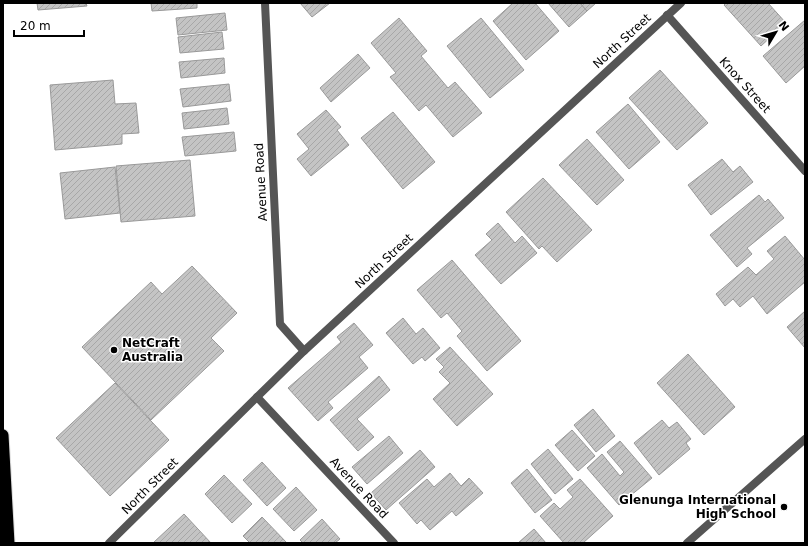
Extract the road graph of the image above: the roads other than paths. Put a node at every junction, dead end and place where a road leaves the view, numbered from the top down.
1 (265, 3) edge
2 (681, 3) edge
3 (667, 15) junction
4 (805, 171) edge
5 (304, 351) junction
6 (257, 397) junction
7 (3, 435) edge
8 (805, 439) edge
9 (10, 543) edge
10 (109, 543) edge
11 (394, 543) edge
12 (687, 543) edge

1 - 5 street, Avenue Road
2 - 3 street, North Street
3 - 4 street, Knox Street
3 - 5 street, North Street
5 - 6 street, North Street
6 - 10 street, North Street
6 - 11 street, Avenue Road
7 - 9 highway
8 - 12 street

